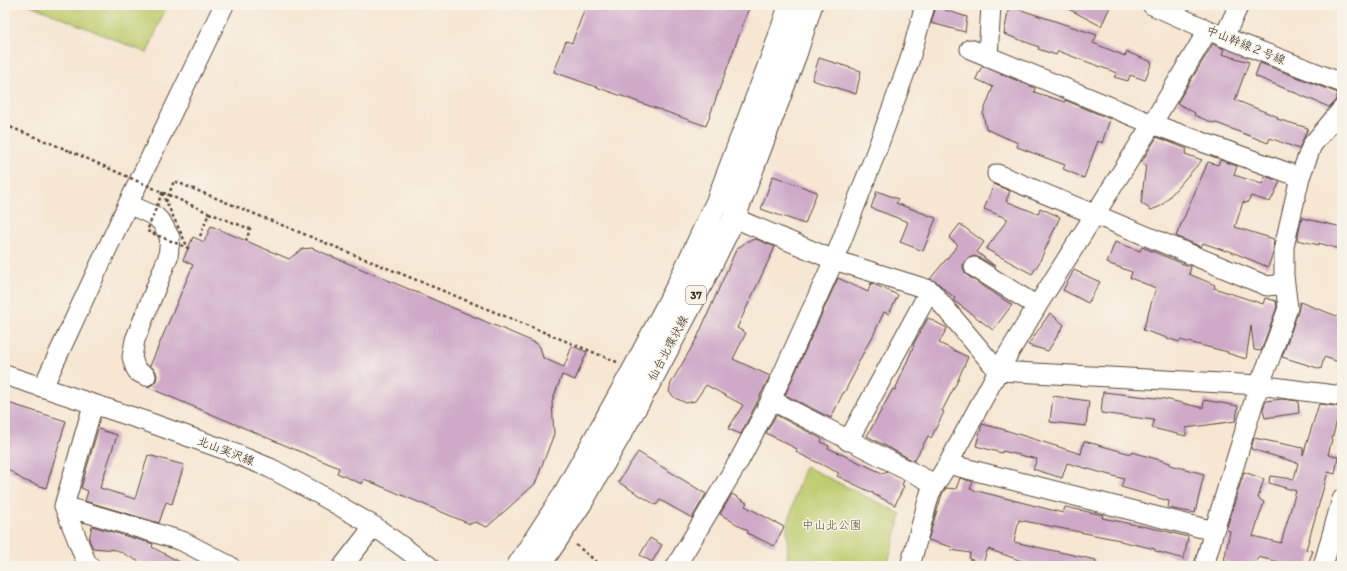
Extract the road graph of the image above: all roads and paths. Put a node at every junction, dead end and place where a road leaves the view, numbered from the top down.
1 (224, 5) edge
2 (790, 5) edge
3 (811, 5) edge
4 (925, 5) edge
5 (992, 5) edge
6 (1152, 5) edge
7 (1239, 5) edge
8 (1216, 34) junction
9 (970, 49) dead end
10 (988, 57) junction
11 (1342, 81) edge
12 (1342, 110) edge
13 (1152, 124) junction
14 (5, 125) edge
15 (997, 174) dead end
16 (1300, 177) junction
17 (162, 193) junction
18 (132, 197) junction
19 (210, 213) junction
20 (1095, 214) junction
21 (734, 218) junction
22 (199, 239) dead end
23 (246, 241) dead end
24 (834, 260) junction
25 (974, 267) dead end
26 (1285, 284) junction
27 (930, 290) junction
28 (1037, 306) junction
29 (623, 364) dead end
30 (998, 371) junction
31 (5, 375) edge
32 (146, 376) dead end
33 (1259, 385) junction
34 (43, 387) junction
35 (1342, 396) edge
36 (771, 400) junction
37 (93, 405) junction
38 (848, 441) junction
39 (948, 464) junction
40 (935, 484) junction
41 (1342, 499) edge
42 (64, 506) junction
43 (374, 526) junction
44 (1214, 531) junction
45 (571, 542) dead end
46 (90, 566) edge
47 (230, 566) edge
48 (342, 566) edge
49 (429, 566) edge
50 (518, 566) edge
51 (539, 566) edge
52 (602, 566) edge
53 (676, 566) edge
54 (910, 566) edge
55 (1204, 566) edge
56 (1323, 566) edge

1 - 18 street
2 - 50 main road, 仙台北環状線 / 37
3 - 21 main road, 仙台北環状線 / 37
4 - 24 street
5 - 10 street
6 - 8 street, 中山幹線２号線
7 - 8 street
8 - 11 street, 中山幹線２号線
8 - 13 street
9 - 10 street
10 - 13 street
12 - 16 street
13 - 16 street
13 - 20 street
14 - 17 path, bridge
15 - 20 street
16 - 26 street
17 - 17 path, bridge
17 - 19 path, bridge
18 - 29 path
18 - 32 street
18 - 34 street
19 - 22 path, bridge
19 - 23 path
20 - 26 street
20 - 28 street
21 - 24 street
21 - 51 main road, 仙台北環状線 / 37
24 - 27 street
24 - 36 street
25 - 28 street
26 - 33 street
27 - 30 street
27 - 38 street
28 - 30 street
30 - 33 street
30 - 39 street
31 - 34 street, 北山実沢線
33 - 35 street
33 - 44 street
34 - 37 street, 北山実沢線
36 - 38 street
36 - 53 street
37 - 42 street
37 - 43 street, 北山実沢線
38 - 40 street
39 - 40 street
39 - 44 street
40 - 54 street
41 - 56 street
42 - 46 street
42 - 47 street
43 - 48 street
43 - 49 street, 北山実沢線
44 - 55 street
45 - 52 path

